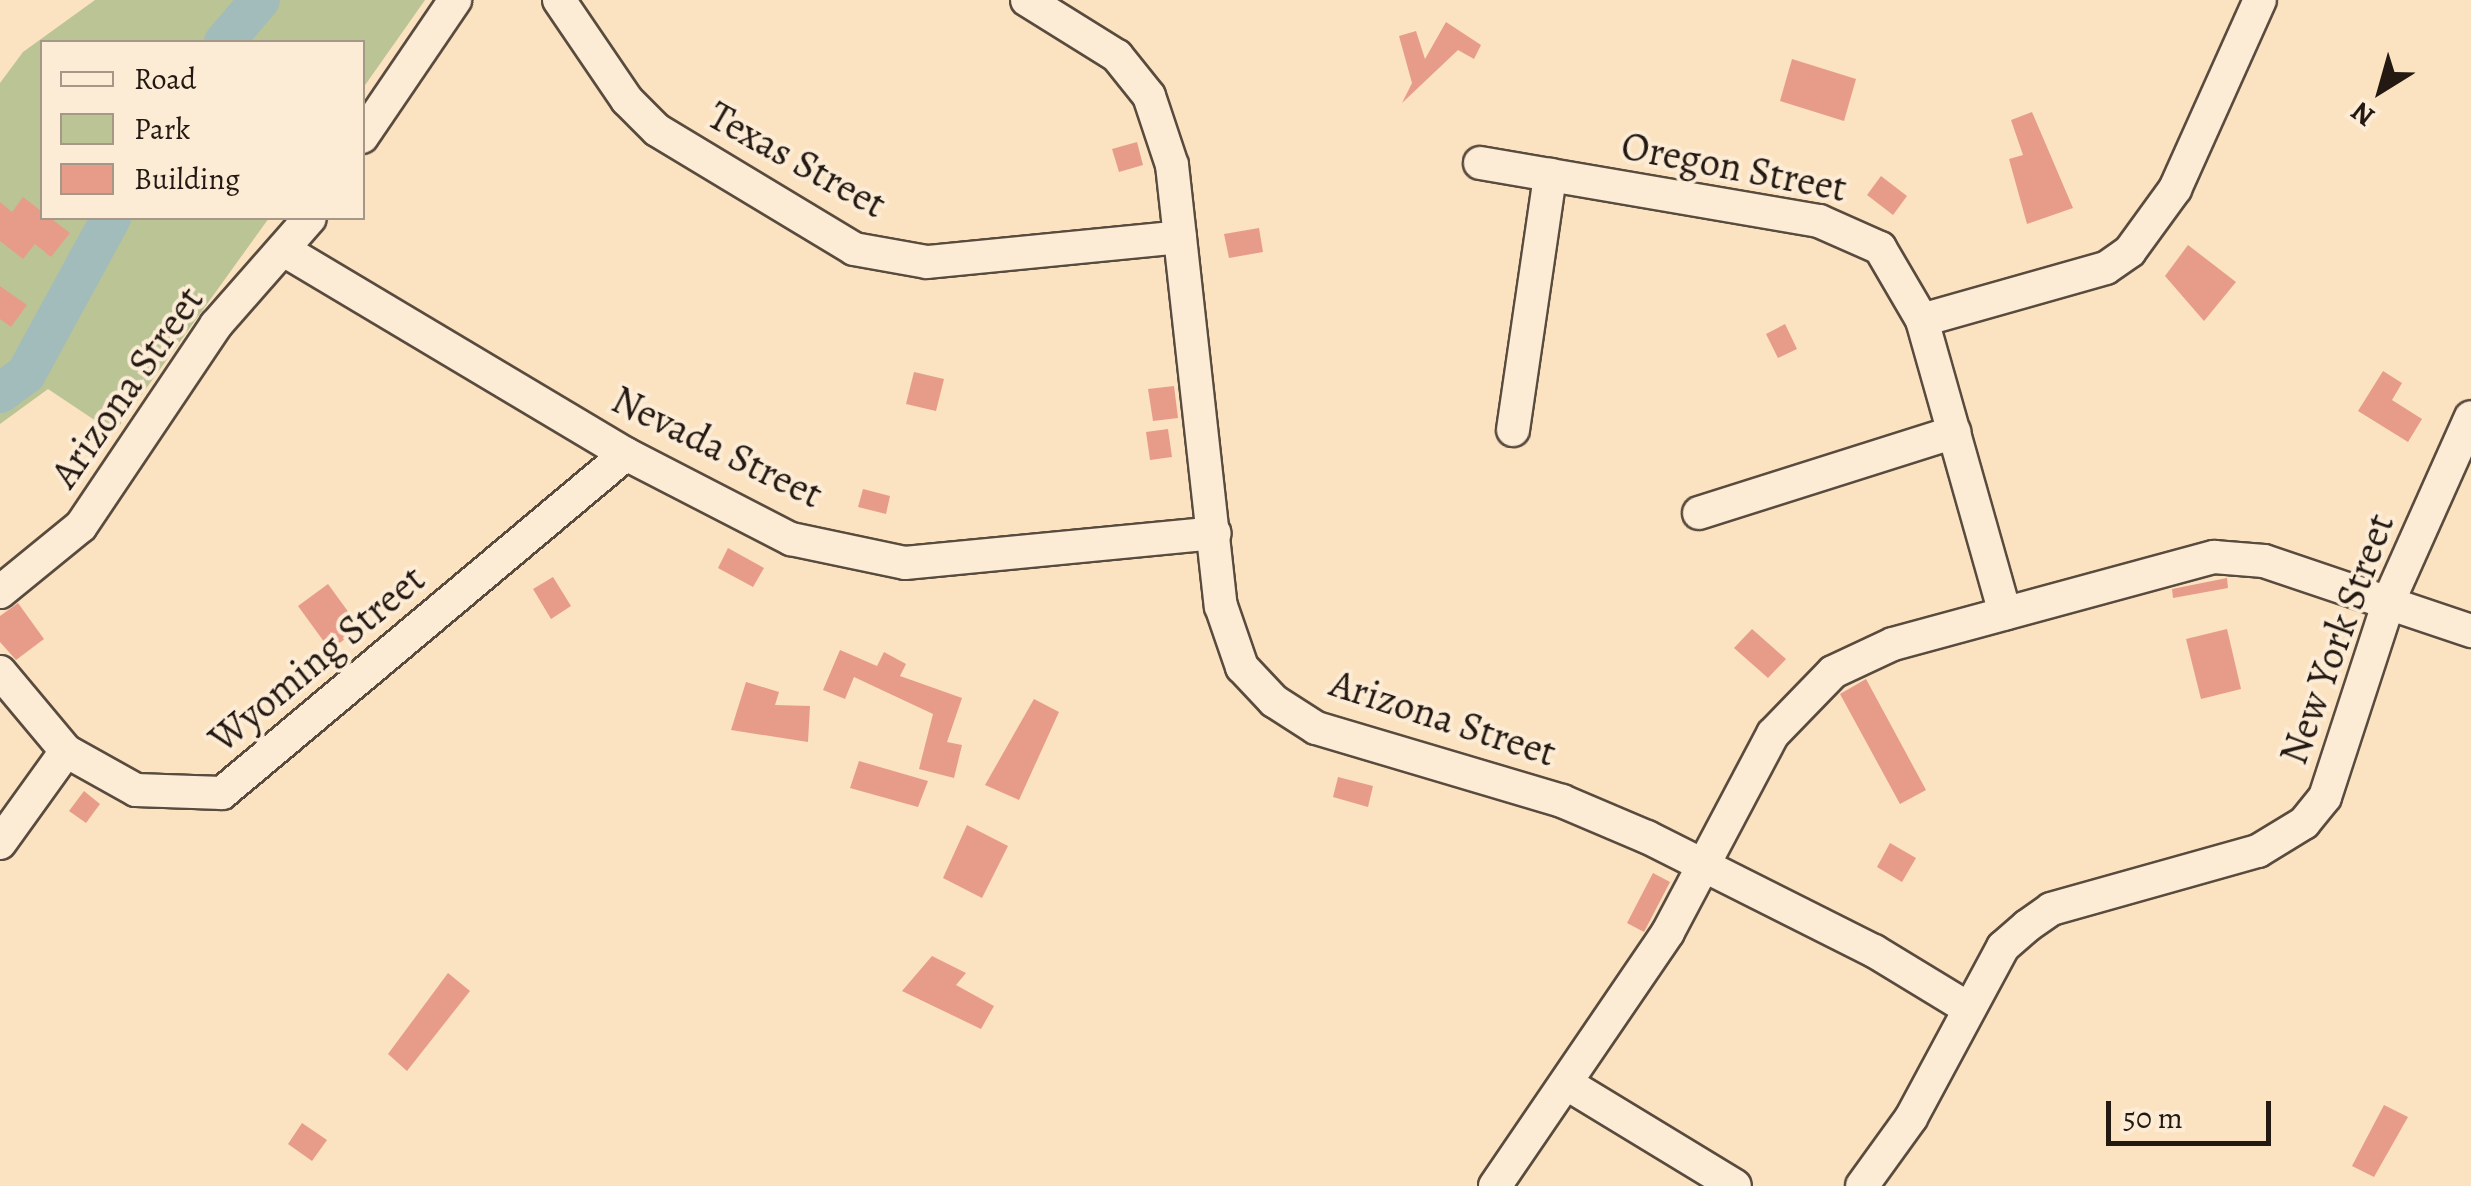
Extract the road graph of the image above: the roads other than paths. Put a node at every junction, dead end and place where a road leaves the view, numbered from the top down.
1 (455, 0) edge
2 (560, 0) edge
3 (1026, 0) edge
4 (2260, 0) edge
5 (365, 133) edge
6 (1480, 163) dead end
7 (1550, 174) junction
8 (309, 220) edge
9 (1180, 237) junction
10 (287, 252) junction
11 (1922, 320) junction
12 (2471, 417) edge
13 (1513, 430) dead end
14 (1954, 432) junction
15 (626, 454) junction
16 (1699, 512) dead end
17 (1215, 533) junction
18 (0, 592) edge
19 (2390, 598) junction
20 (2005, 613) junction
21 (2471, 631) edge
22 (0, 672) edge
23 (66, 752) junction
24 (0, 844) edge
25 (1701, 864) junction
26 (1966, 1008) junction
27 (1569, 1085) junction
28 (1496, 1186) edge
29 (1735, 1186) edge
30 (1862, 1186) edge

1 - 5 street
2 - 9 street, Texas Street
3 - 9 street, Arizona Street
4 - 11 street
6 - 7 street, Oregon Street
7 - 11 street, Oregon Street
7 - 13 street
8 - 10 street, Arizona Street
9 - 17 street, Arizona Street
10 - 15 street, Nevada Street
10 - 18 street, Arizona Street
11 - 14 street, Oregon Street
12 - 19 street, New York Street
14 - 16 street
14 - 20 street, Oregon Street
15 - 17 street, Nevada Street
15 - 23 street, Wyoming Street
17 - 25 street, Arizona Street
19 - 20 street
19 - 21 street
19 - 26 street, New York Street
20 - 25 street
22 - 23 street, Wyoming Street
23 - 24 street
25 - 26 street, Arizona Street
25 - 27 street
26 - 30 street, New York Street
27 - 28 street
27 - 29 street

